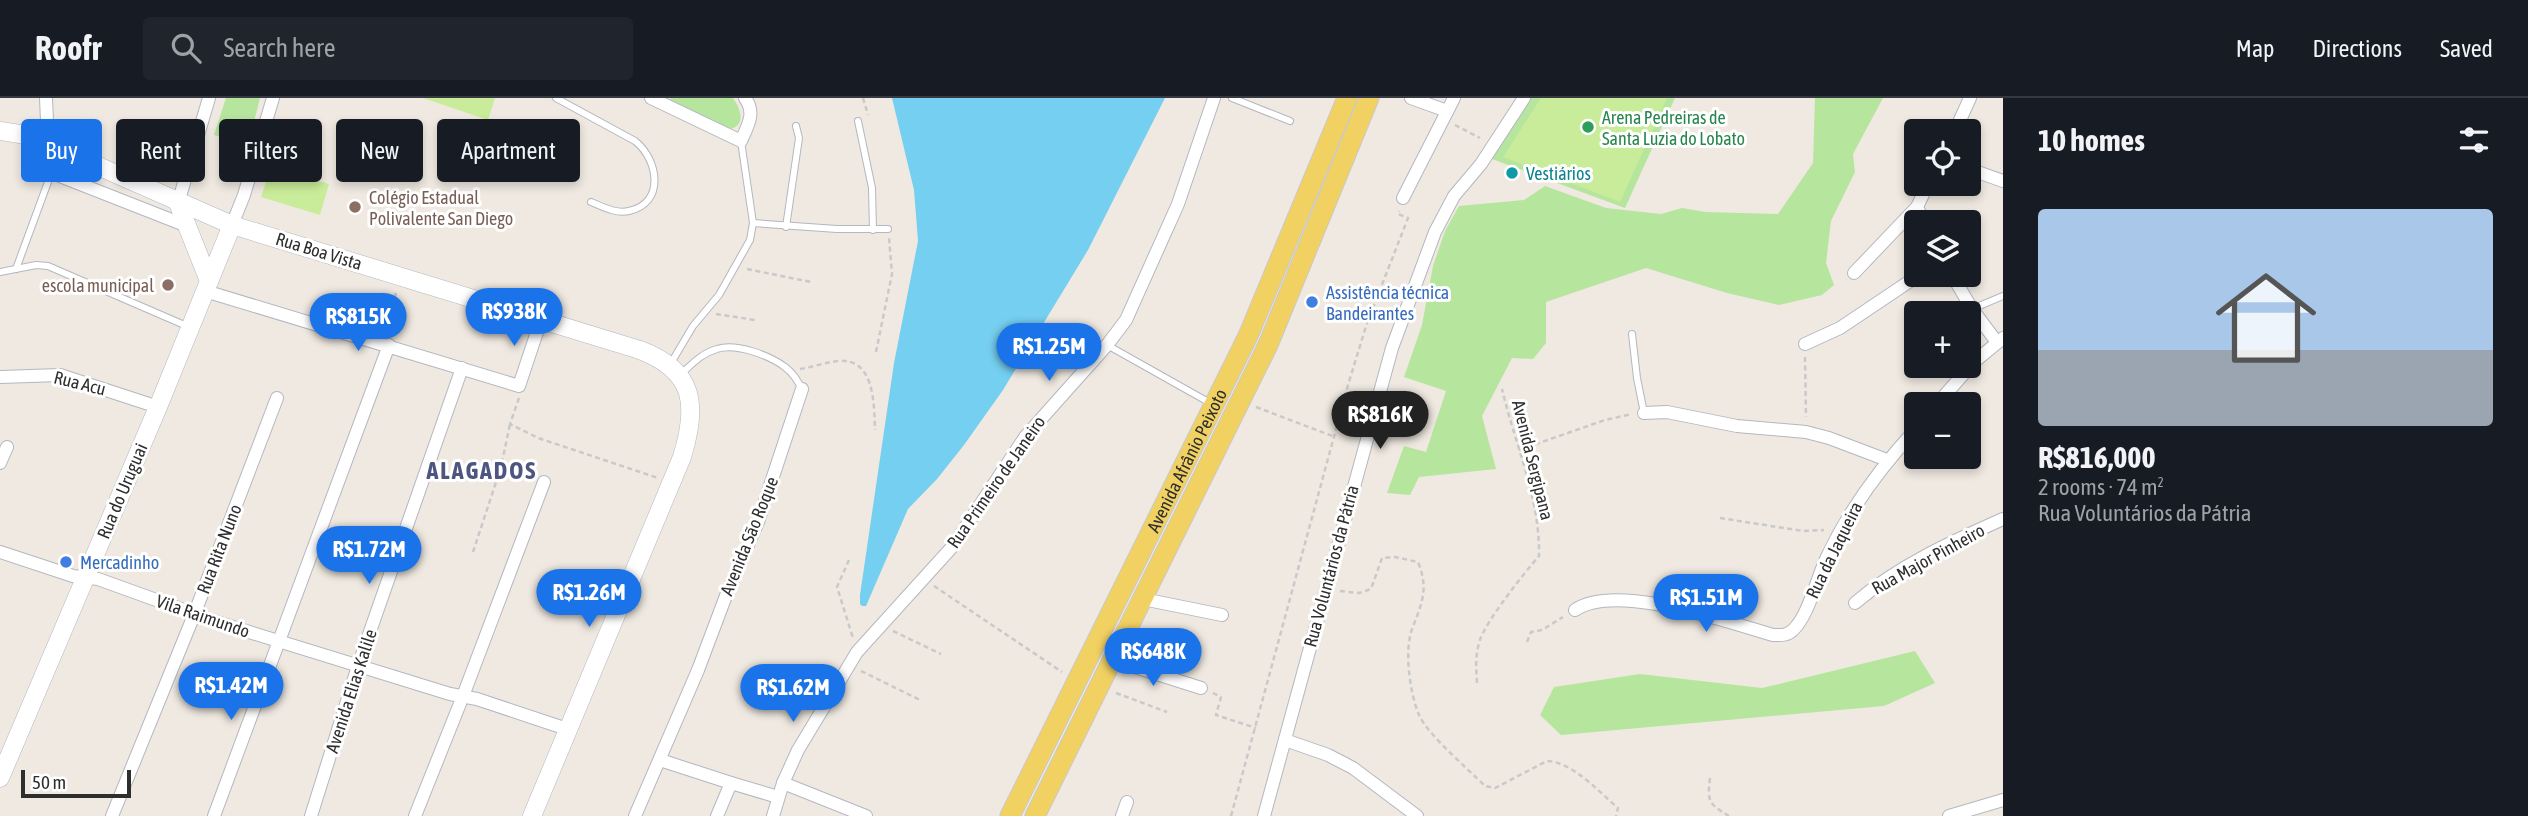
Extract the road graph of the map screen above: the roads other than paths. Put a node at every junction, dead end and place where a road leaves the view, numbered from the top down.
1 (47, 98) edge
2 (209, 98) edge
3 (273, 98) edge
4 (556, 98) edge
5 (745, 98) edge
6 (1214, 98) edge
7 (1232, 98) edge
8 (1347, 98) edge
9 (1370, 98) edge
10 (1412, 98) edge
11 (1454, 98) edge
12 (1524, 98) edge
13 (1970, 98) edge
14 (658, 100) edge
15 (1447, 111) junction
16 (50, 119) edge
17 (1960, 119) edge
18 (858, 121) dead end
19 (1290, 121) dead end
20 (796, 126) dead end
21 (0, 131) edge
22 (21, 134) edge
23 (741, 141) junction
24 (102, 168) edge
25 (1981, 173) edge
26 (2003, 181) edge
27 (49, 182) edge
28 (75, 182) edge
29 (1922, 196) edge
30 (1403, 198) road end
31 (178, 202) junction
32 (591, 202) dead end
33 (1917, 207) junction
34 (1918, 210) edge
35 (753, 223) junction
36 (232, 225) junction
37 (187, 226) junction
38 (786, 227) junction
39 (888, 229) road end
40 (873, 230) junction
41 (16, 269) junction
42 (0, 272) edge
43 (1854, 273) dead end
44 (1904, 285) edge
45 (207, 286) junction
46 (2003, 296) edge
47 (1981, 305) edge
48 (1981, 319) edge
49 (541, 320) junction
50 (191, 328) junction
51 (1632, 334) dead end
52 (2000, 340) edge
53 (384, 344) junction
54 (1805, 344) road end
55 (1107, 345) junction
56 (463, 368) junction
57 (675, 370) junction
58 (0, 377) edge
59 (802, 388) joint
60 (1947, 392) edge
61 (277, 398) dead end
62 (1215, 406) junction
63 (158, 407) junction
64 (1644, 413) joint
65 (1904, 441) edge
66 (6, 447) dead end
67 (1886, 460) junction
68 (0, 463) edge
69 (544, 482) road end
70 (2003, 519) edge
71 (0, 552) edge
72 (86, 578) junction
73 (1143, 599) junction
74 (1855, 603) dead end
75 (1575, 610) road end
76 (194, 615) junction
77 (1222, 615) dead end
78 (278, 640) junction
79 (1113, 660) junction
80 (358, 666) junction
81 (1201, 688) road end
82 (463, 696) junction
83 (567, 729) junction
84 (1285, 740) junction
85 (660, 760) junction
86 (0, 778) edge
87 (731, 783) junction
88 (783, 783) junction
89 (778, 797) junction
90 (2003, 800) edge
91 (1128, 802) dead end
92 (112, 816) edge
93 (214, 816) edge
94 (311, 816) edge
95 (415, 816) edge
96 (532, 816) edge
97 (635, 816) edge
98 (716, 816) edge
99 (774, 816) edge
100 (866, 816) edge
101 (1010, 816) edge
102 (1035, 816) edge
103 (1122, 816) edge
104 (1264, 816) edge
105 (1417, 816) edge
106 (1949, 816) edge

1 - 16 street
2 - 31 street
3 - 36 street
4 - 32 lane
5 - 23 street
6 - 55 street, Rua Primeiro de Janeiro
7 - 19 lane
8 - 62 main road, Avenida Afrânio Peixoto
9 - 73 main road, Avenida Afrânio Peixoto
10 - 15 street
11 - 15 street
12 - 84 street, Rua Voluntários da Pátria
13 - 17 street
14 - 23 street
15 - 30 street
18 - 40 lane
20 - 38 lane
21 - 22 main road, Rua Boa Vista
23 - 35 lane
24 - 31 main road, Rua Boa Vista
25 - 26 street
27 - 41 lane
28 - 37 street
29 - 33 street
31 - 36 main road, Rua Boa Vista
31 - 37 main road
33 - 34 street
33 - 43 street
35 - 38 lane
35 - 57 lane
36 - 45 main road, Rua do Uruguai
36 - 49 main road, Rua Boa Vista
37 - 45 main road
38 - 40 lane
39 - 40 lane
41 - 42 lane
41 - 50 lane
44 - 54 street
45 - 50 main road, Rua do Uruguai
45 - 53 street
46 - 47 lane
48 - 52 street
49 - 56 street
49 - 57 main road, Rua Boa Vista
50 - 63 main road, Rua do Uruguai
51 - 64 lane
52 - 60 street
53 - 56 street
53 - 78 street
55 - 62 lane
55 - 88 street, Rua Primeiro de Janeiro
56 - 80 street, Avenida Elias Kalile
57 - 59 lane, Avenida São Roque
57 - 83 main road
58 - 63 street, Rua Acu
59 - 85 street, Avenida São Roque
61 - 76 street, Rua Rita Nuno
62 - 101 main road, Avenida Afrânio Peixoto
63 - 72 main road, Rua do Uruguai
64 - 67 street
65 - 67 street, Rua da Jaqueira
66 - 68 street
67 - 75 street, Rua da Jaqueira
69 - 82 street
70 - 74 street, Rua Major Pinheiro
71 - 72 street, Vila Raimundo
72 - 76 street, Vila Raimundo
72 - 86 main road, Rua do Uruguai
73 - 77 street
73 - 79 main road, Avenida Afrânio Peixoto
76 - 78 street, Vila Raimundo
76 - 92 street, Rua Rita Nuno
78 - 80 street, Vila Raimundo
78 - 93 street
79 - 81 street
79 - 102 main road, Avenida Afrânio Peixoto
80 - 82 street, Vila Raimundo
80 - 94 street, Avenida Elias Kalile
82 - 83 street, Vila Raimundo
82 - 95 street
83 - 96 main road
84 - 104 street, Rua Voluntários da Pátria
84 - 105 street
85 - 87 street
85 - 97 street, Avenida São Roque
87 - 89 street
87 - 98 street
88 - 89 street, Rua Primeiro de Janeiro
88 - 100 street
89 - 99 street, Rua Primeiro de Janeiro
90 - 106 street
91 - 103 street

